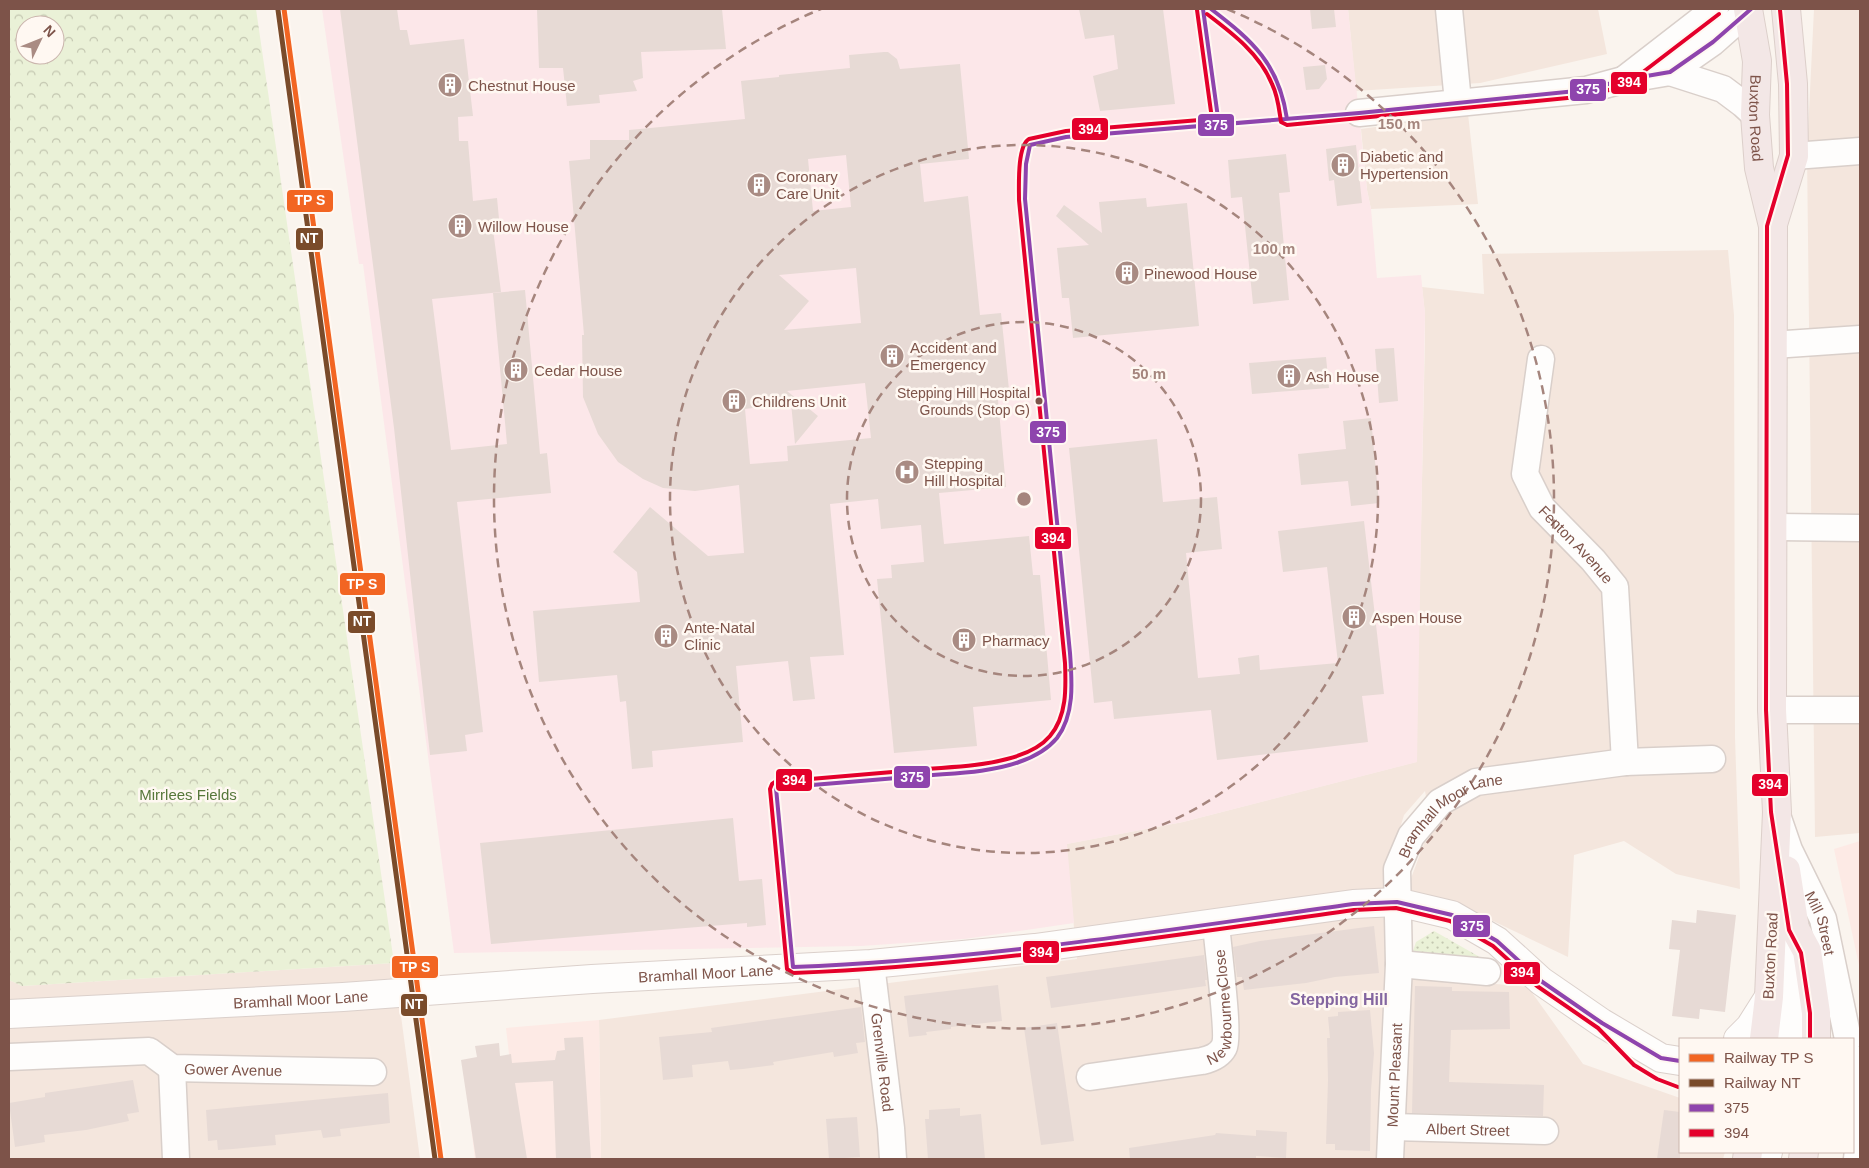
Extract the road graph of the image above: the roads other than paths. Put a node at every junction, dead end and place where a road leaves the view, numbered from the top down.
1 (1449, 9) edge
2 (1715, 9) edge
3 (1749, 9) edge
4 (1787, 9) edge
5 (1670, 72) junction
6 (1623, 80) junction
7 (1458, 102) junction
8 (1359, 113) dead end
9 (1755, 115) junction
10 (1860, 151) edge
11 (1794, 156) junction
12 (1773, 226) junction
13 (1860, 339) edge
14 (1773, 344) junction
15 (1541, 359) dead end
16 (1773, 527) junction
17 (1860, 528) edge
18 (1772, 710) junction
19 (1860, 710) edge
20 (1712, 759) dead end
21 (1624, 762) junction
22 (1777, 812) junction
23 (1398, 902) junction
24 (1216, 923) junction
25 (1795, 929) junction
26 (871, 964) junction
27 (1399, 964) junction
28 (1488, 972) dead end
29 (1769, 997) junction
30 (9, 1014) edge
31 (1602, 1023) junction
32 (1739, 1038) edge
33 (1764, 1038) edge
34 (1788, 1038) edge
35 (1816, 1038) edge
36 (1848, 1038) edge
37 (9, 1057) edge
38 (1674, 1058) edge
39 (1854, 1067) edge
40 (172, 1068) junction
41 (373, 1072) dead end
42 (1090, 1077) dead end
43 (1679, 1081) edge
44 (1860, 1124) edge
45 (1392, 1127) junction
46 (1545, 1131) dead end
47 (1860, 1132) edge
48 (176, 1159) edge
49 (893, 1159) edge
50 (1390, 1159) edge
51 (1858, 1159) edge

1 - 7 street
2 - 6 street
3 - 5 street
3 - 9 highway, Buxton Road
4 - 11 highway, Buxton Road
5 - 6 street
5 - 9 street
6 - 7 street
7 - 8 street
9 - 12 highway, Buxton Road
10 - 11 street
11 - 12 highway, Buxton Road
12 - 14 highway, Buxton Road
13 - 14 street
14 - 16 highway, Buxton Road
15 - 21 street, Fenton Avenue
16 - 17 street
16 - 18 highway, Buxton Road
18 - 19 street
18 - 22 highway, Buxton Road
20 - 21 street, Bramhall Moor Lane
21 - 23 street, Bramhall Moor Lane
22 - 25 highway, Buxton Road
22 - 29 highway, Buxton Road
22 - 36 street, Mill Street
23 - 24 street, Bramhall Moor Lane
23 - 27 street, Mount Pleasant
23 - 31 street
24 - 26 street, Bramhall Moor Lane
24 - 42 street, Newbourne Close
25 - 34 street
25 - 35 highway, Buxton Road
26 - 30 street, Bramhall Moor Lane
26 - 49 street, Grenville Road
27 - 28 street
27 - 45 street, Mount Pleasant
29 - 32 street
29 - 33 highway, Buxton Road
31 - 38 street
31 - 43 street
37 - 40 street, Gower Avenue
39 - 44 street
40 - 41 street, Gower Avenue
40 - 48 street
45 - 46 street, Albert Street
45 - 50 street, Mount Pleasant
47 - 51 street

